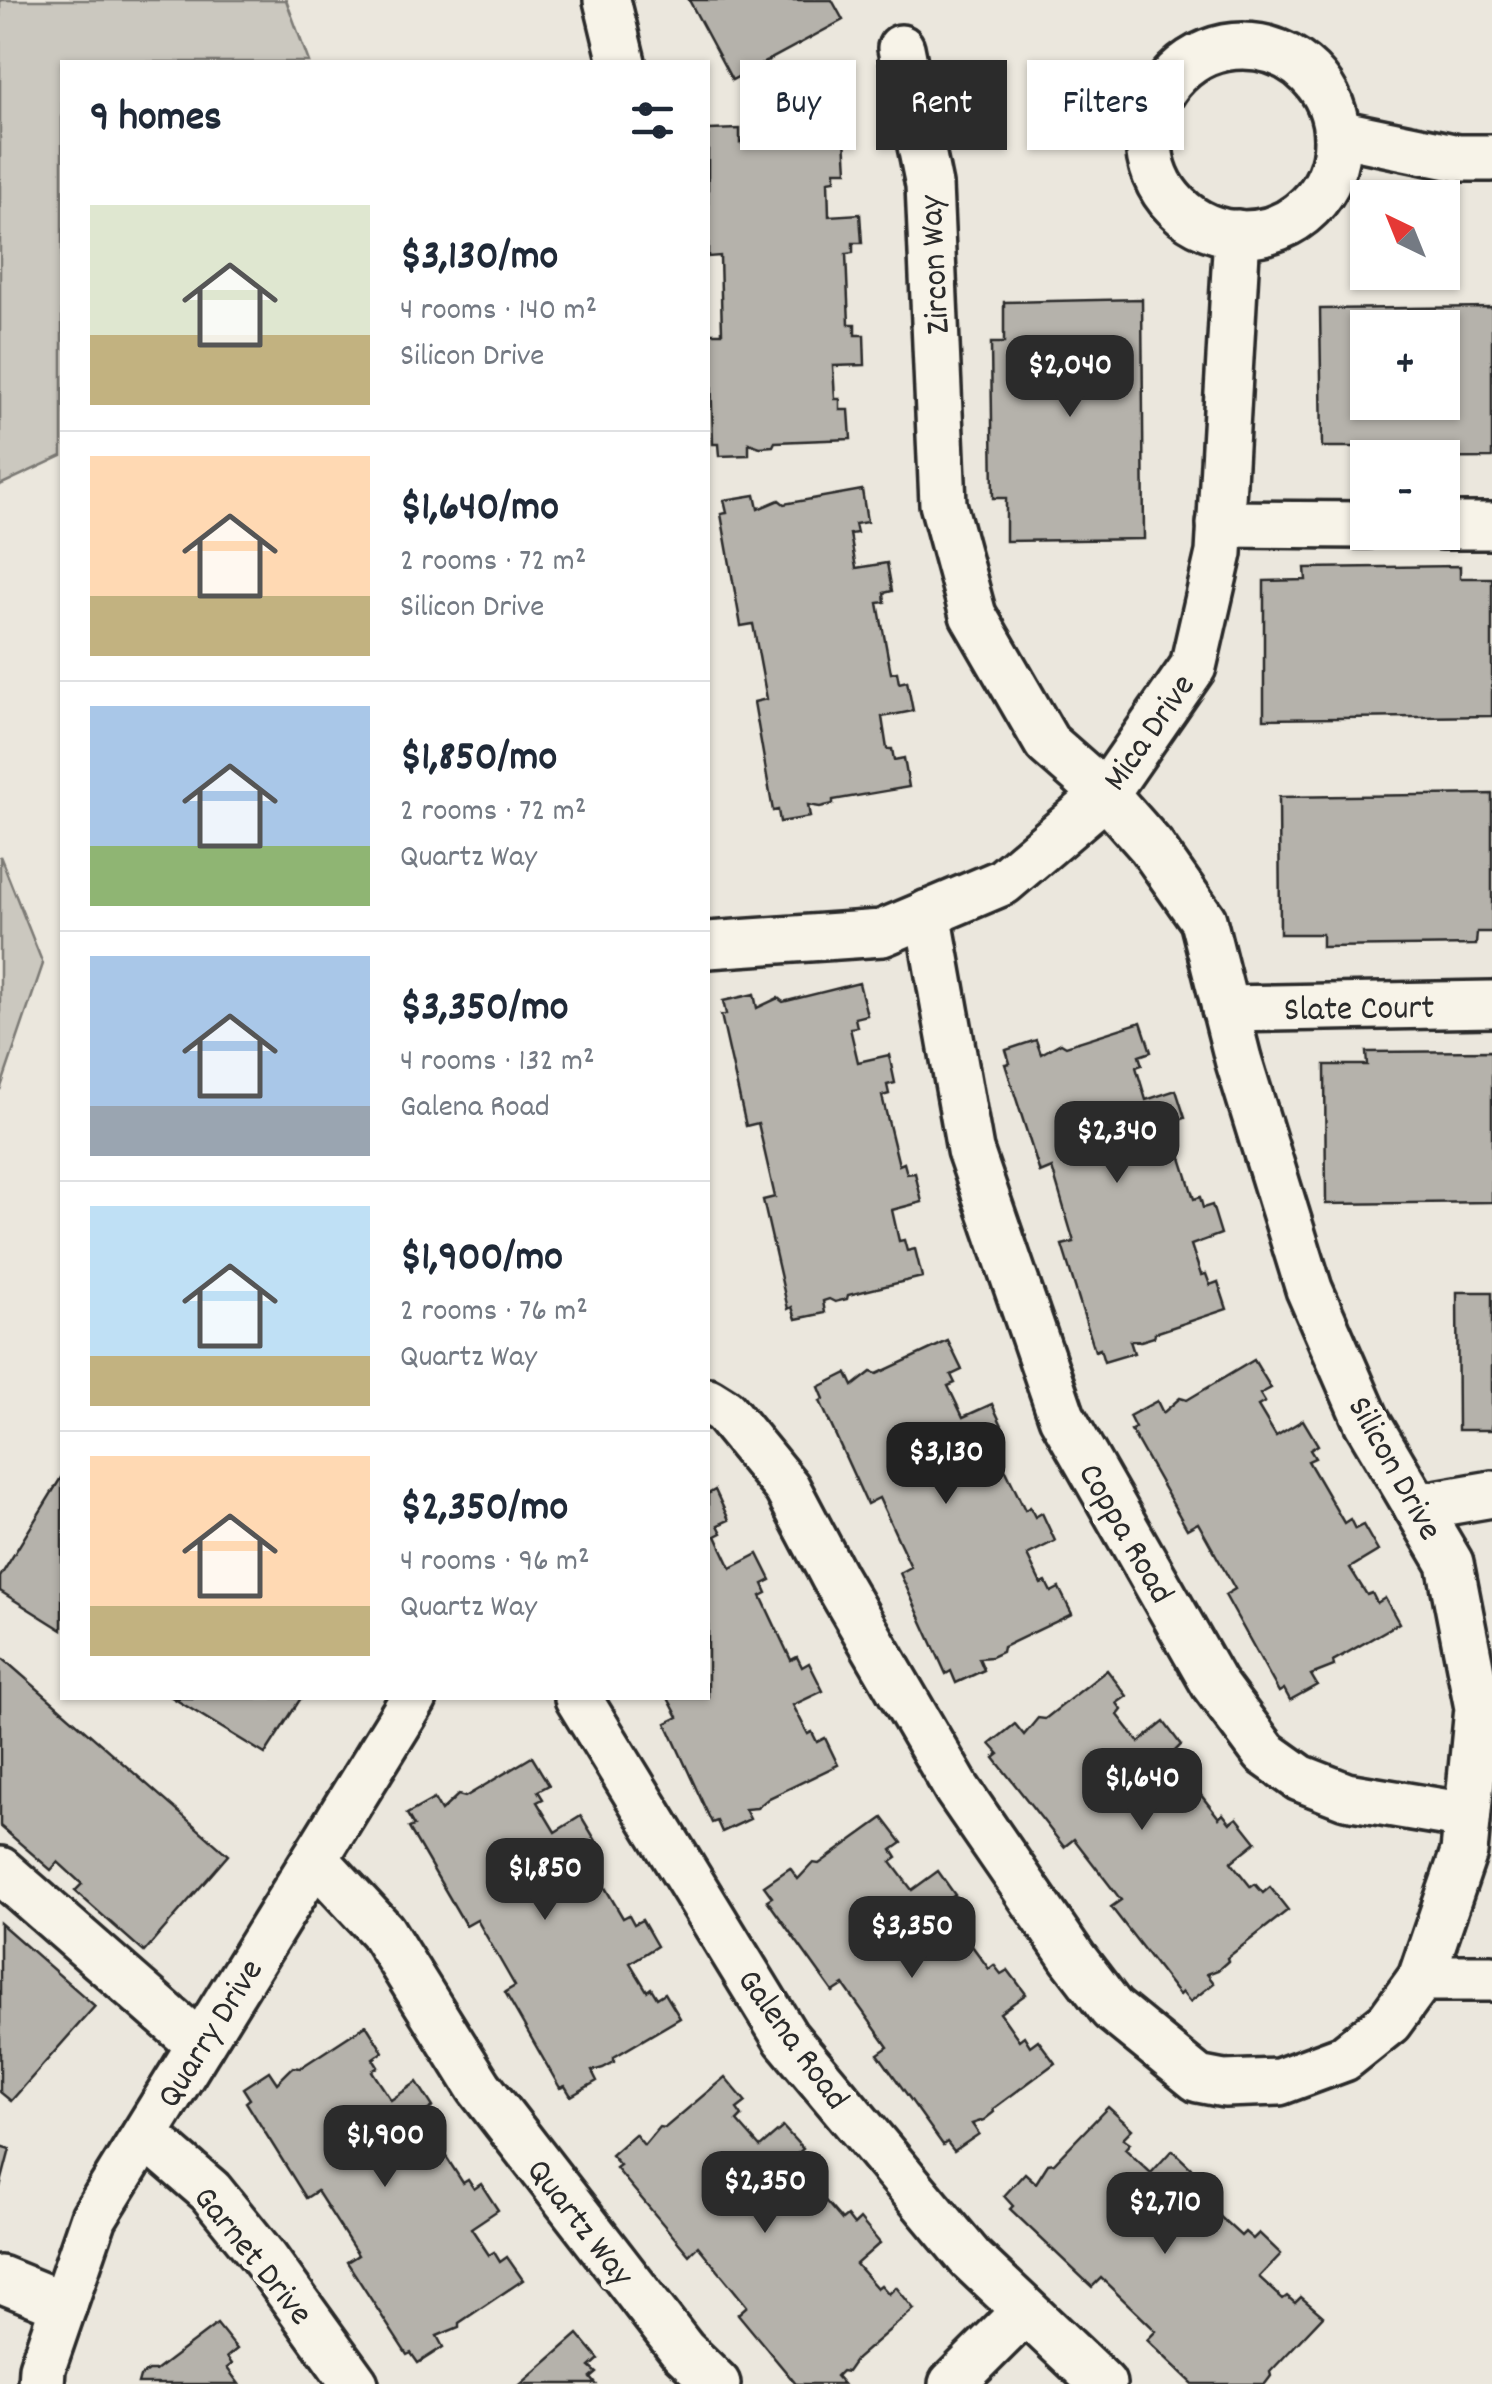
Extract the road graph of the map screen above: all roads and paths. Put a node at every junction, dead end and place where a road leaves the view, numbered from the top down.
1 (607, 0) edge
2 (901, 48) dead end
3 (622, 60) edge
4 (1338, 133) junction
5 (1492, 158) edge
6 (1237, 233) junction
7 (1220, 524) junction
8 (1350, 525) edge
9 (1460, 526) edge
10 (1492, 526) edge
11 (1105, 794) junction
12 (928, 913) junction
13 (710, 945) edge
14 (1492, 1004) edge
15 (1225, 1008) junction
16 (710, 1402) edge
17 (1492, 1494) edge
18 (1417, 1507) junction
19 (413, 1700) edge
20 (579, 1700) edge
21 (1467, 1816) junction
22 (315, 1858) junction
23 (0, 1870) edge
24 (1421, 1978) junction
25 (1492, 1978) edge
26 (200, 2045) junction
27 (144, 2134) junction
28 (0, 2280) edge
29 (64, 2304) junction
30 (1026, 2311) junction
31 (41, 2384) edge
32 (355, 2384) edge
33 (716, 2384) edge
34 (952, 2384) edge
35 (1103, 2384) edge

1 - 3 street
2 - 11 street, Zircon Way
4 - 5 street
4 - 6 street
4 - 6 street
6 - 7 street, Mica Drive
7 - 8 street
7 - 11 street, Mica Drive
9 - 10 street
11 - 12 street, Mica Drive
11 - 15 street, Silicon Drive
12 - 13 street, Mica Drive
12 - 21 street, Coppa Road
14 - 15 street, Slate Court
15 - 18 street, Silicon Drive
16 - 24 street, Silicon Drive
17 - 18 street
18 - 21 street, Silicon Drive
19 - 22 street, Quarry Drive
20 - 30 street, Galena Road
21 - 24 street, Silicon Drive
22 - 26 street, Quarry Drive
22 - 33 street, Quartz Way
23 - 26 street
24 - 25 street
26 - 27 street, Quarry Drive
27 - 29 street, Quarry Drive
27 - 32 street, Garnet Drive
28 - 29 street
29 - 31 street, Quarry Drive
30 - 34 street
30 - 35 street, Galena Road

